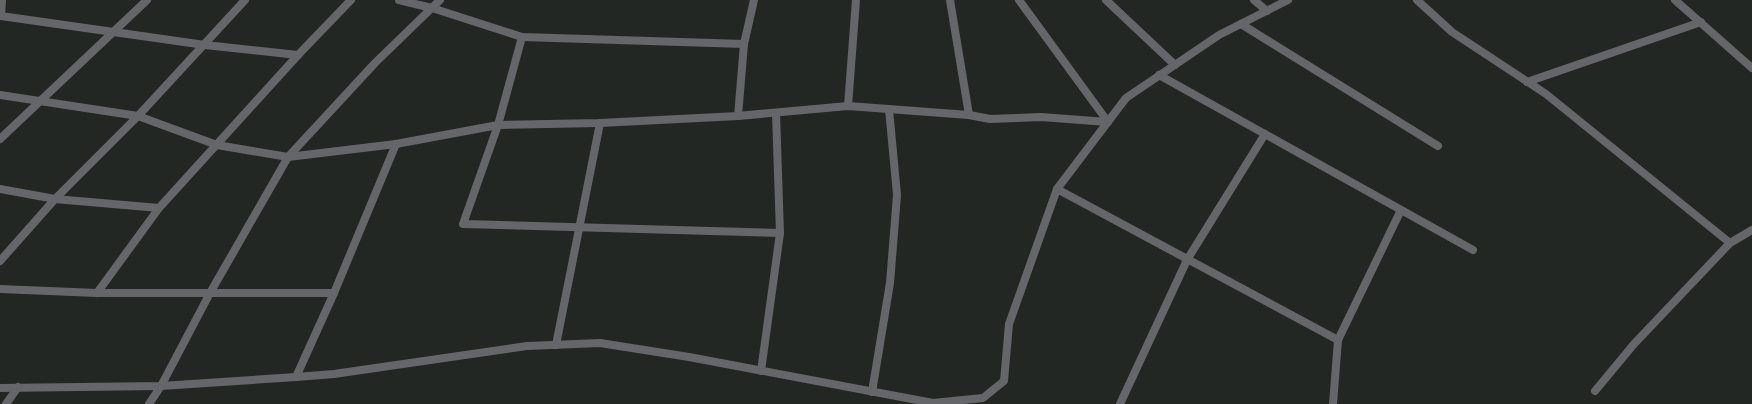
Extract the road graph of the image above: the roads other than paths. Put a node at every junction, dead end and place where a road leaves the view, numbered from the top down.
1 (2, 0) edge
2 (147, 0) edge
3 (245, 0) edge
4 (352, 0) edge
5 (399, 0) edge
6 (440, 0) edge
7 (754, 0) edge
8 (856, 0) edge
9 (950, 0) edge
10 (1019, 0) edge
11 (1106, 0) edge
12 (1254, 0) edge
13 (1288, 0) edge
14 (1417, 0) edge
15 (1675, 0) edge
16 (432, 8) junction
17 (1267, 11) junction
18 (1701, 22) junction
19 (1241, 24) junction
20 (113, 32) junction
21 (522, 37) junction
22 (744, 44) junction
23 (205, 45) junction
24 (298, 55) junction
25 (1175, 65) junction
26 (1752, 68) edge
27 (1159, 76) junction
28 (1527, 82) junction
29 (0, 95) edge
30 (41, 100) junction
31 (848, 106) junction
32 (889, 109) junction
33 (776, 112) junction
34 (969, 114) junction
35 (138, 116) junction
36 (738, 116) junction
37 (1108, 122) junction
38 (600, 123) junction
39 (498, 125) junction
40 (1264, 134) junction
41 (0, 139) edge
42 (396, 144) junction
43 (217, 145) junction
44 (1438, 146) dead end
45 (288, 157) junction
46 (0, 189) edge
47 (1057, 189) junction
48 (55, 199) junction
49 (159, 208) junction
50 (1401, 210) junction
51 (578, 228) junction
52 (1752, 230) edge
53 (780, 233) junction
54 (1730, 243) junction
55 (1473, 250) dead end
56 (1188, 260) junction
57 (0, 261) edge
58 (0, 289) edge
59 (97, 293) junction
60 (210, 293) junction
61 (334, 293) junction
62 (1338, 340) junction
63 (556, 345) junction
64 (761, 371) junction
65 (296, 377) junction
66 (161, 386) junction
67 (18, 387) junction
68 (0, 388) edge
69 (1595, 391) dead end
70 (872, 392) junction
71 (984, 401) edge
72 (6, 404) edge
73 (149, 404) edge
74 (1120, 404) edge
75 (1333, 404) edge

1 - 20 street
2 - 20 street
3 - 23 street
4 - 24 street
5 - 16 street
6 - 16 street
7 - 22 street
8 - 31 street
9 - 34 street
10 - 37 street
11 - 25 street
12 - 17 street
13 - 17 street
14 - 28 street
15 - 18 street
16 - 21 street
16 - 45 street
17 - 19 street
18 - 26 street
18 - 28 street
19 - 25 street
19 - 44 street
20 - 23 street
20 - 30 street
21 - 22 street
21 - 39 street
22 - 36 street
23 - 24 street
23 - 35 street
24 - 43 street
25 - 27 street
27 - 37 street
27 - 40 street
28 - 54 street
29 - 30 street
30 - 35 street
30 - 41 street
31 - 32 street
31 - 33 street
32 - 34 street
32 - 70 street
33 - 36 street
33 - 53 street
34 - 37 street
35 - 43 street
35 - 48 street
36 - 38 street
37 - 47 street
38 - 39 street
38 - 51 street
39 - 42 street
39 - 51 street
40 - 50 street
40 - 56 street
42 - 45 street
42 - 61 street
43 - 45 street
43 - 49 street
45 - 60 street
46 - 48 street
47 - 56 street
47 - 71 street
48 - 49 street
48 - 57 street
49 - 59 street
50 - 55 street
50 - 62 street
51 - 53 street
51 - 63 street
52 - 54 street
53 - 64 street
54 - 69 street
56 - 62 street
56 - 74 street
58 - 59 street
59 - 60 street
60 - 61 street
60 - 66 street
61 - 65 street
62 - 75 street
63 - 64 street
63 - 65 street
64 - 70 street
65 - 66 street
66 - 67 street
66 - 73 street
67 - 68 street
67 - 72 street
70 - 71 street

